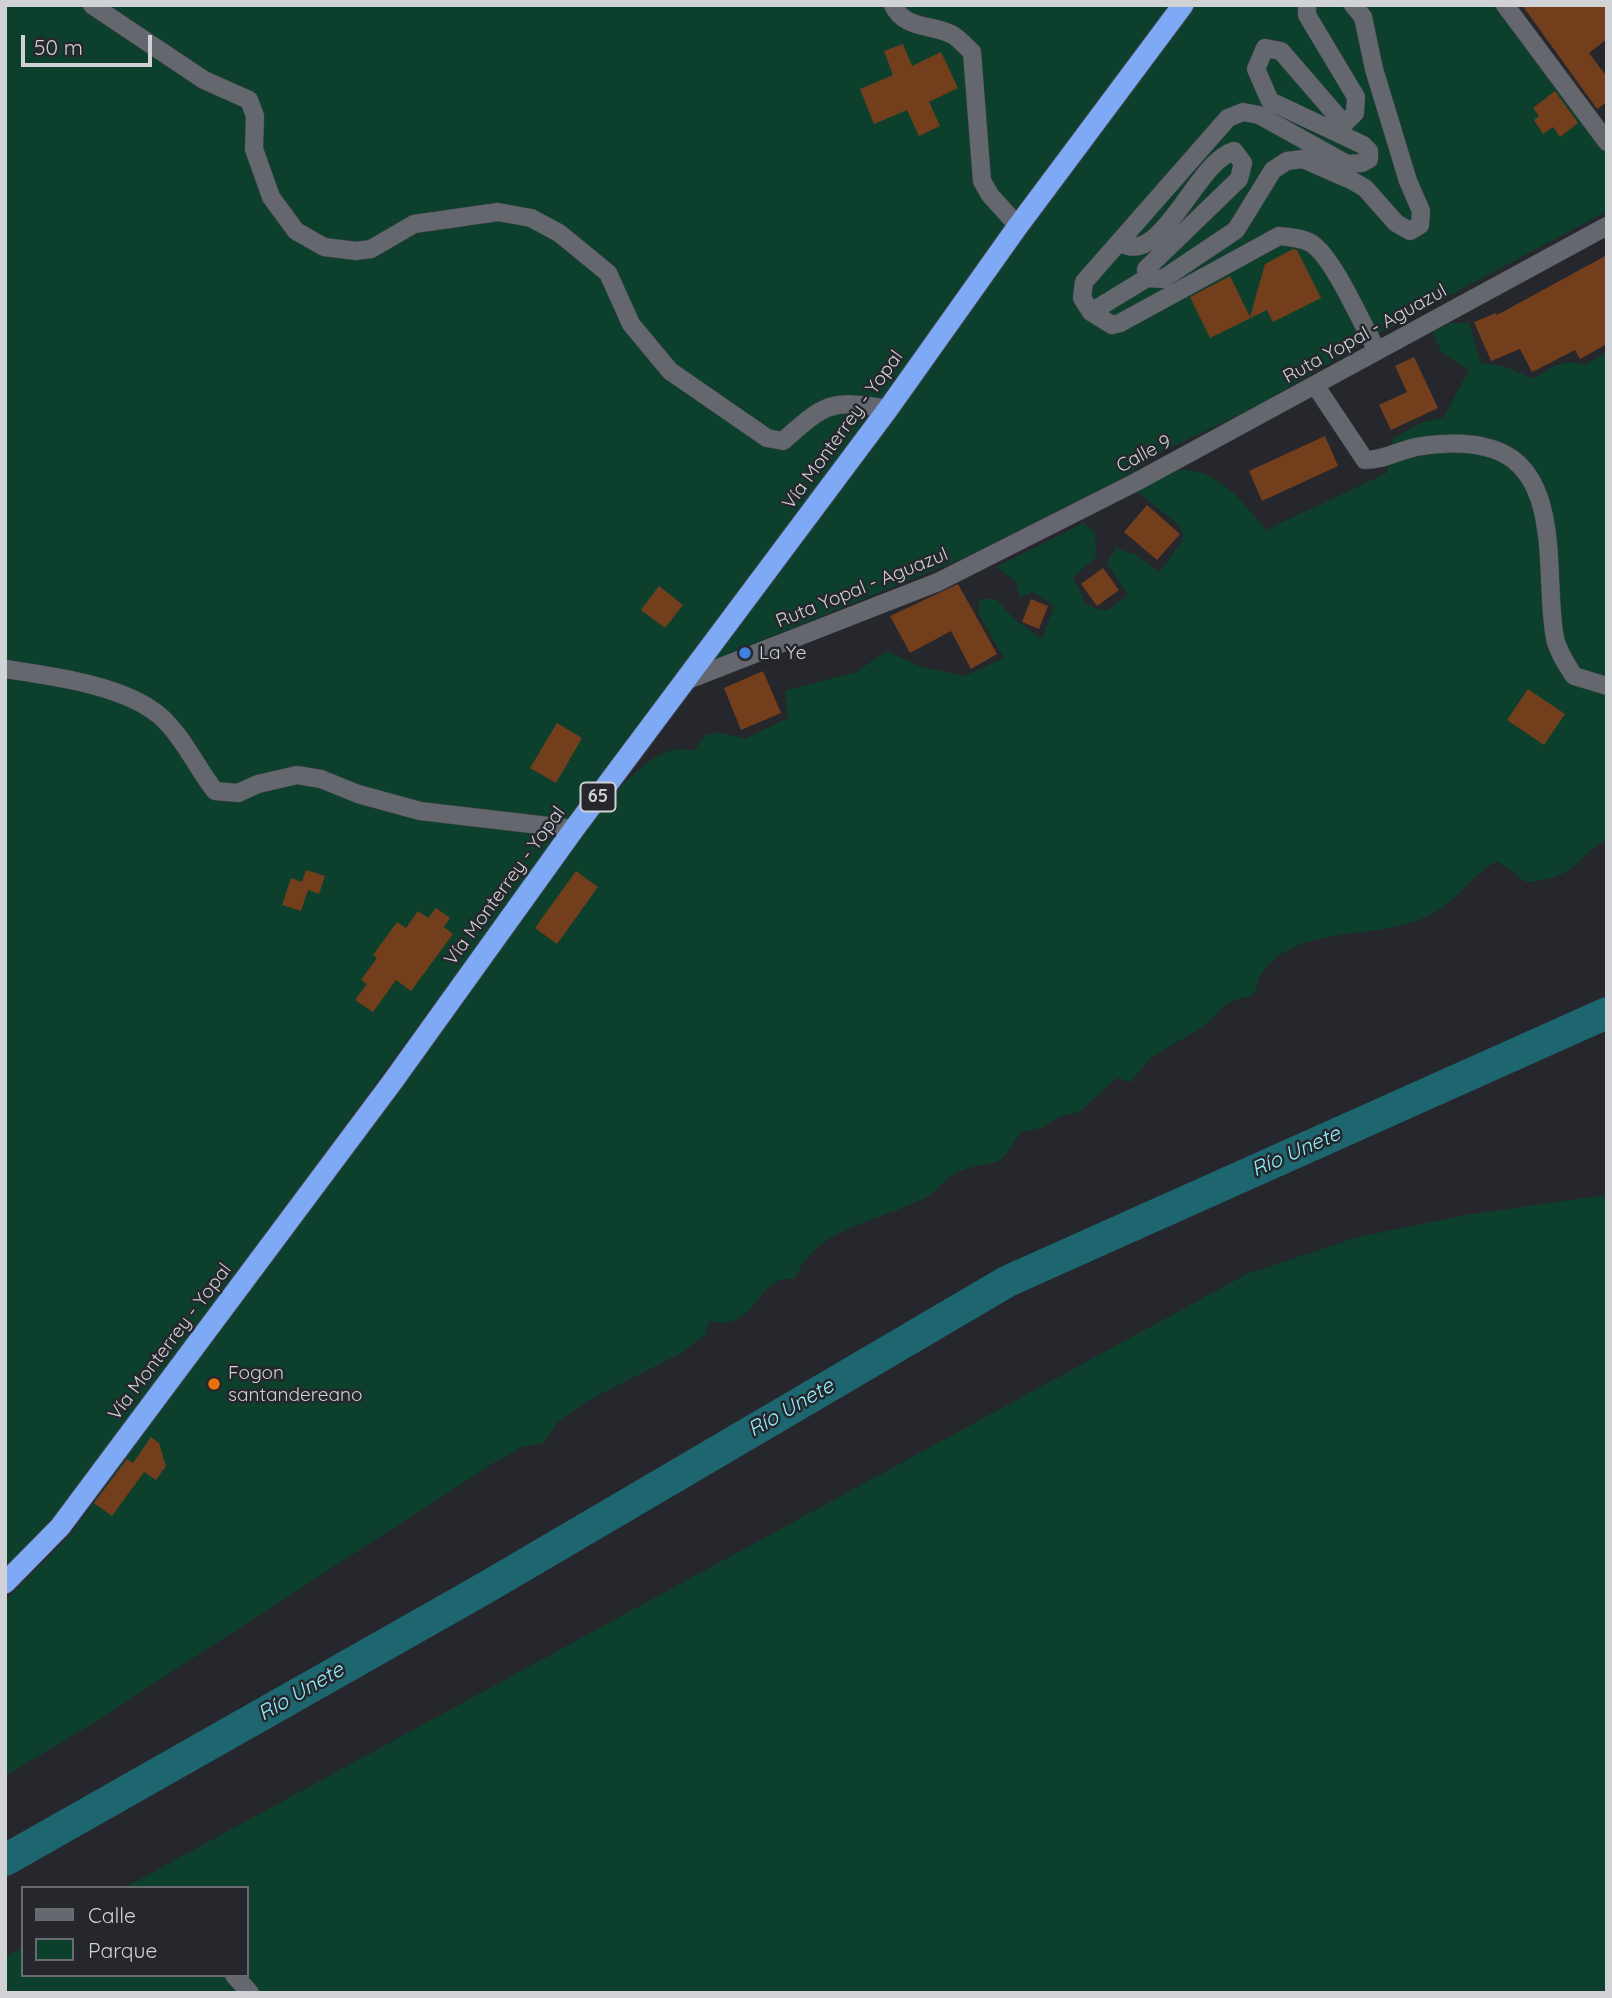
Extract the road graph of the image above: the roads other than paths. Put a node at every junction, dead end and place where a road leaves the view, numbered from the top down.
1 (92, 5) edge
2 (893, 5) edge
3 (1183, 5) edge
4 (1307, 5) edge
5 (1353, 5) edge
6 (1505, 5) edge
7 (1607, 142) edge
8 (1018, 226) junction
9 (1607, 226) edge
10 (1120, 242) junction
11 (1147, 278) junction
12 (1091, 312) junction
13 (1377, 350) junction
14 (1315, 386) junction
15 (888, 410) junction
16 (5, 668) edge
17 (684, 682) junction
18 (1607, 686) edge
19 (574, 829) junction
20 (5, 1583) edge
21 (236, 1977) edge
22 (250, 1993) edge

1 - 15 street
2 - 8 street
3 - 8 street
4 - 10 street
5 - 11 street
6 - 7 street
8 - 15 street
9 - 13 street, Ruta Yopal - Aguazul
10 - 11 street
10 - 12 street
11 - 12 street
12 - 13 street
13 - 14 street, Ruta Yopal - Aguazul
14 - 17 street, Ruta Yopal - Aguazul
14 - 18 street
15 - 17 street
16 - 19 street
17 - 19 highway, Vía Monterrey - Yopal / 65
19 - 20 highway, Vía Monterrey - Yopal / 65
21 - 22 street

